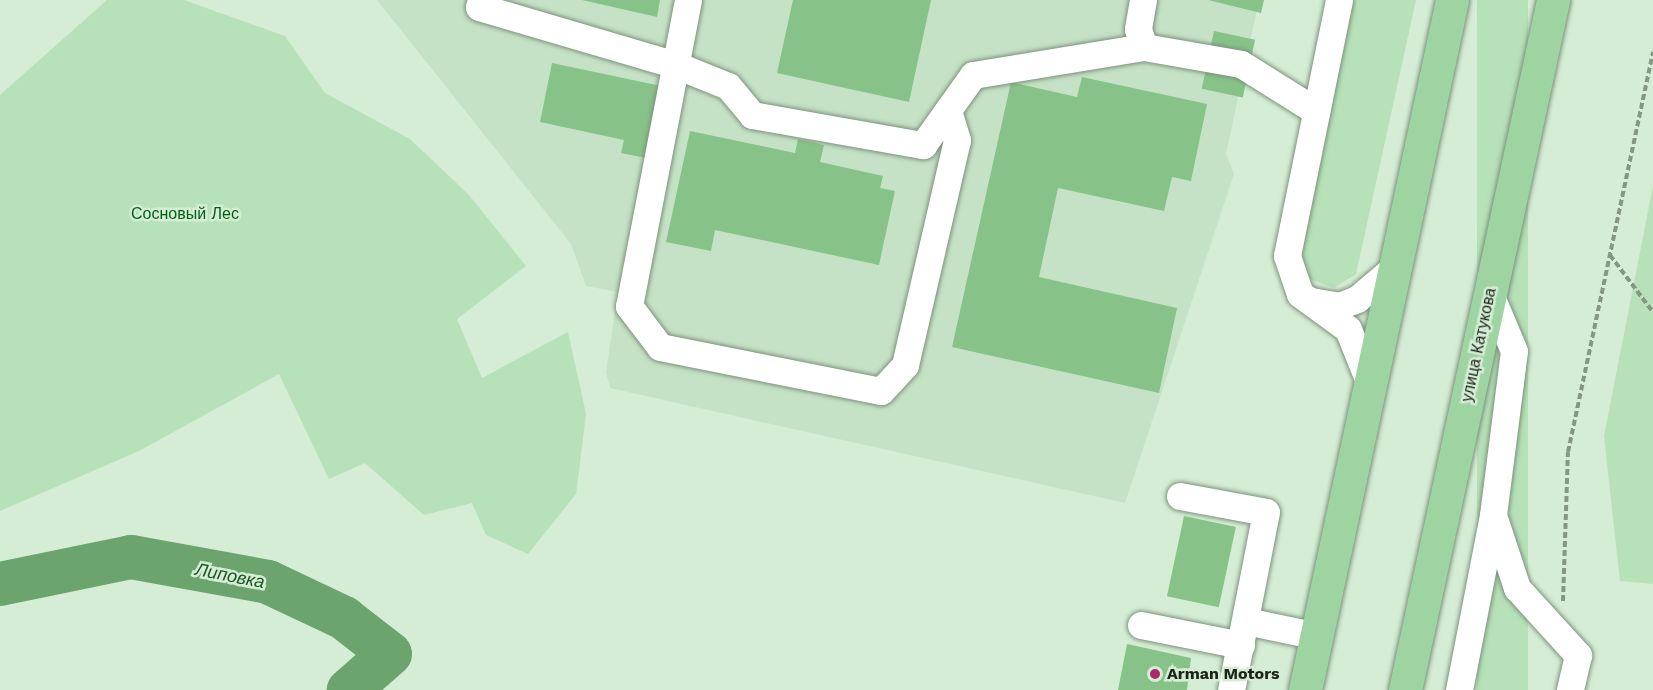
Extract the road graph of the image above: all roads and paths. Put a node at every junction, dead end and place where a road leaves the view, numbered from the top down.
1 (481, 0) edge
2 (688, 0) edge
3 (1143, 0) edge
4 (1339, 0) edge
5 (1452, 0) edge
6 (1553, 0) edge
7 (1144, 46) junction
8 (1653, 52) edge
9 (676, 65) junction
10 (948, 110) junction
11 (1316, 111) junction
12 (1610, 254) junction
13 (1396, 266) junction
14 (1300, 294) junction
15 (1490, 294) junction
16 (1653, 312) edge
17 (1370, 384) junction
18 (1180, 496) dead end
19 (1493, 515) junction
20 (1141, 625) dead end
21 (1243, 633) junction
22 (1317, 636) junction
23 (1562, 636) junction
24 (1231, 690) edge
25 (1305, 690) edge
26 (1405, 690) edge
27 (1459, 690) edge
28 (1570, 690) edge

1 - 9 street
2 - 9 street
3 - 7 street
4 - 11 street
5 - 13 main road
6 - 15 main road, улица Катукова
7 - 10 street
7 - 11 street
8 - 12 path
9 - 10 street
9 - 10 street
11 - 14 street
12 - 16 path
12 - 23 path
13 - 14 street
13 - 17 main road
14 - 17 street
15 - 19 street
15 - 26 main road, улица Катукова
17 - 22 main road
18 - 21 street
19 - 23 street
19 - 27 street
20 - 21 street
21 - 22 street
21 - 24 street
22 - 25 main road
23 - 28 street

